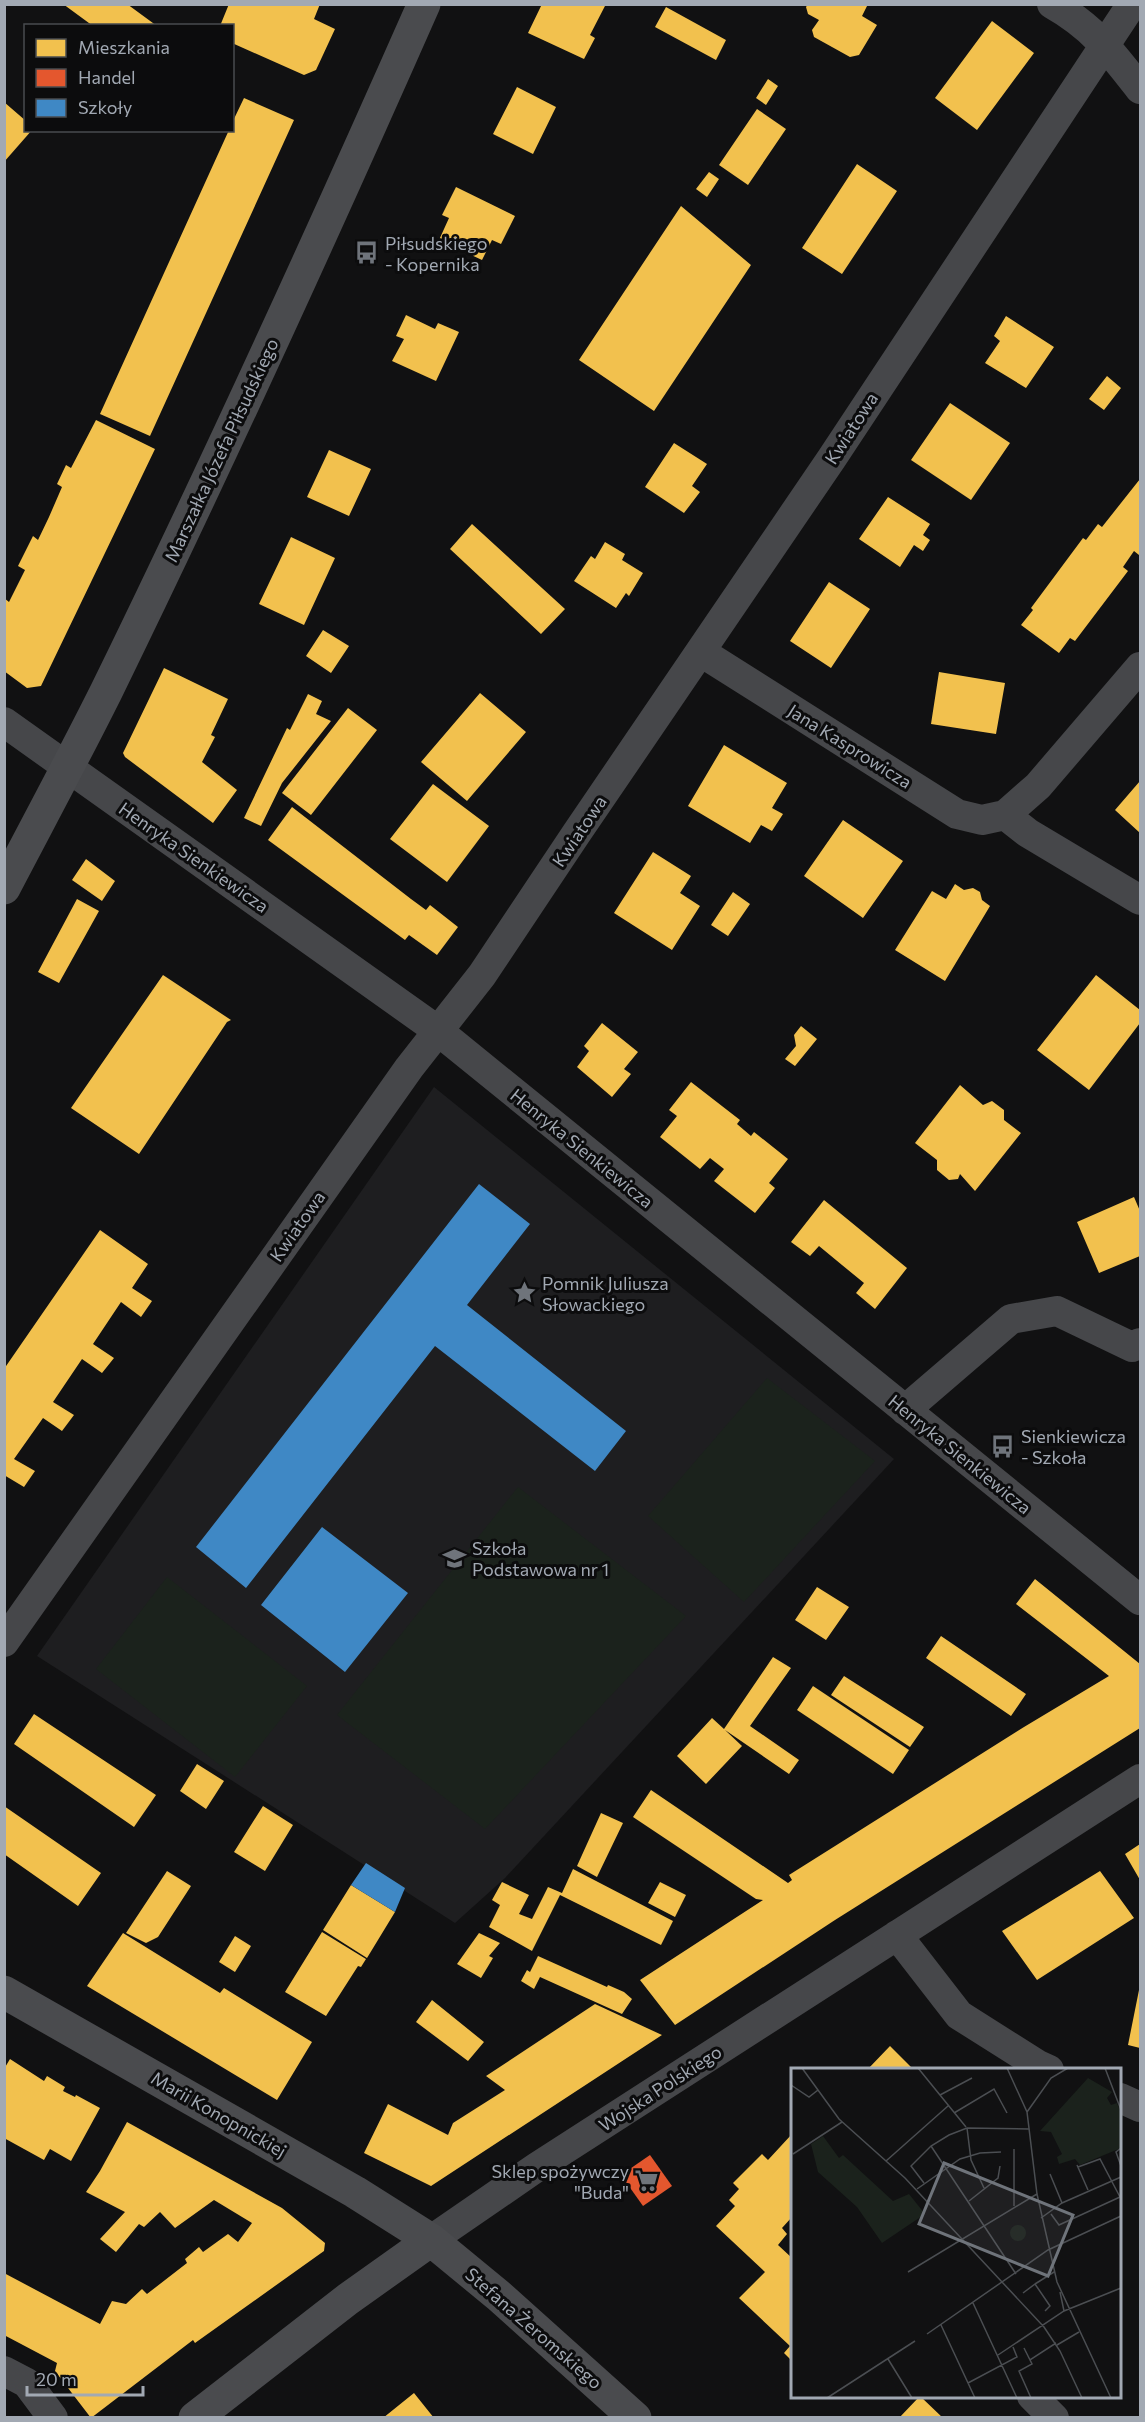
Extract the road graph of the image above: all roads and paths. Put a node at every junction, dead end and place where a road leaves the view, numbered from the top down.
1 (424, 4) edge
2 (1052, 4) edge
3 (1132, 4) edge
4 (1105, 43) junction
5 (1140, 89) edge
6 (701, 652) junction
7 (1140, 668) edge
8 (4, 722) edge
9 (67, 767) junction
10 (1005, 816) junction
11 (4, 888) edge
12 (1140, 900) edge
13 (437, 1030) junction
14 (1140, 1343) edge
15 (905, 1410) junction
16 (1140, 1600) edge
17 (4, 1642) edge
18 (1140, 1779) edge
19 (897, 1935) junction
20 (4, 1992) edge
21 (1040, 2068) edge
22 (1121, 2099) edge
23 (1140, 2107) edge
24 (431, 2240) junction
25 (4, 2371) edge
26 (1033, 2398) edge
27 (53, 2418) edge
28 (195, 2418) edge
29 (635, 2418) edge
30 (1054, 2418) edge

1 - 9 street, Marszałka Józefa Piłsudskiego
2 - 4 street
3 - 4 street, Kwiatowa
4 - 5 street
4 - 6 street, Kwiatowa
6 - 10 street, Jana Kasprowicza
6 - 13 street, Kwiatowa
7 - 10 street
8 - 9 street, Henryka Sienkiewicza
9 - 11 street, Marszałka Józefa Piłsudskiego
9 - 13 street, Henryka Sienkiewicza
10 - 12 street
13 - 15 street, Henryka Sienkiewicza
13 - 17 street, Kwiatowa
14 - 15 street
15 - 16 street, Henryka Sienkiewicza
18 - 19 street, Wojska Polskiego
19 - 21 street
19 - 24 street, Wojska Polskiego
20 - 24 street, Marii Konopnickiej
22 - 23 street
24 - 28 street, Wojska Polskiego
24 - 29 street, Stefana Żeromskiego
25 - 27 street
26 - 30 street

